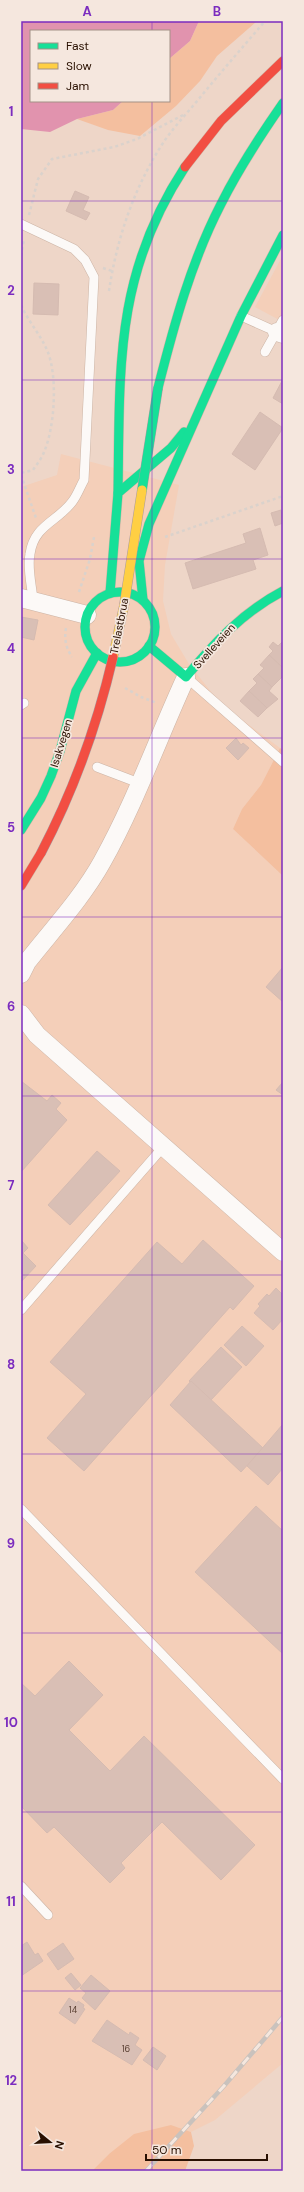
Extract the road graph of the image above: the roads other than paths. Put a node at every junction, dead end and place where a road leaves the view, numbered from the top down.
1 (283, 62) edge
2 (283, 103) edge
3 (24, 225) edge
4 (283, 235) edge
5 (241, 316) junction
6 (281, 329) edge
7 (265, 352) dead end
8 (196, 420) junction
9 (118, 493) junction
10 (25, 553) edge
11 (283, 591) edge
12 (110, 593) junction
13 (27, 599) edge
14 (142, 600) junction
15 (87, 615) junction
16 (149, 646) junction
17 (97, 653) junction
18 (186, 677) junction
19 (283, 762) edge
20 (97, 767) dead end
21 (139, 783) junction
22 (21, 830) edge
23 (21, 886) edge
24 (21, 974) edge
25 (21, 1014) edge
26 (164, 1146) junction
27 (283, 1252) edge
28 (21, 1310) edge
29 (21, 1509) edge
30 (283, 1779) edge
31 (21, 1886) edge
32 (48, 1915) dead end

1 - 9 main road
2 - 23 main road, Trelastbrua, bridge
3 - 10 lane
4 - 5 main road
5 - 6 lane
5 - 8 main road
6 - 7 lane
8 - 9 main road
8 - 14 main road
9 - 12 main road
10 - 13 lane
11 - 18 main road, Svelleveien
12 - 14 main road
12 - 15 main road
13 - 15 street
14 - 16 main road
15 - 17 main road
16 - 17 main road
16 - 18 main road, Svelleveien
17 - 22 main road, Isakvegen
18 - 19 lane
18 - 21 street
20 - 21 lane
21 - 24 street
25 - 26 street
26 - 27 street
26 - 28 lane
29 - 30 lane
31 - 32 lane

